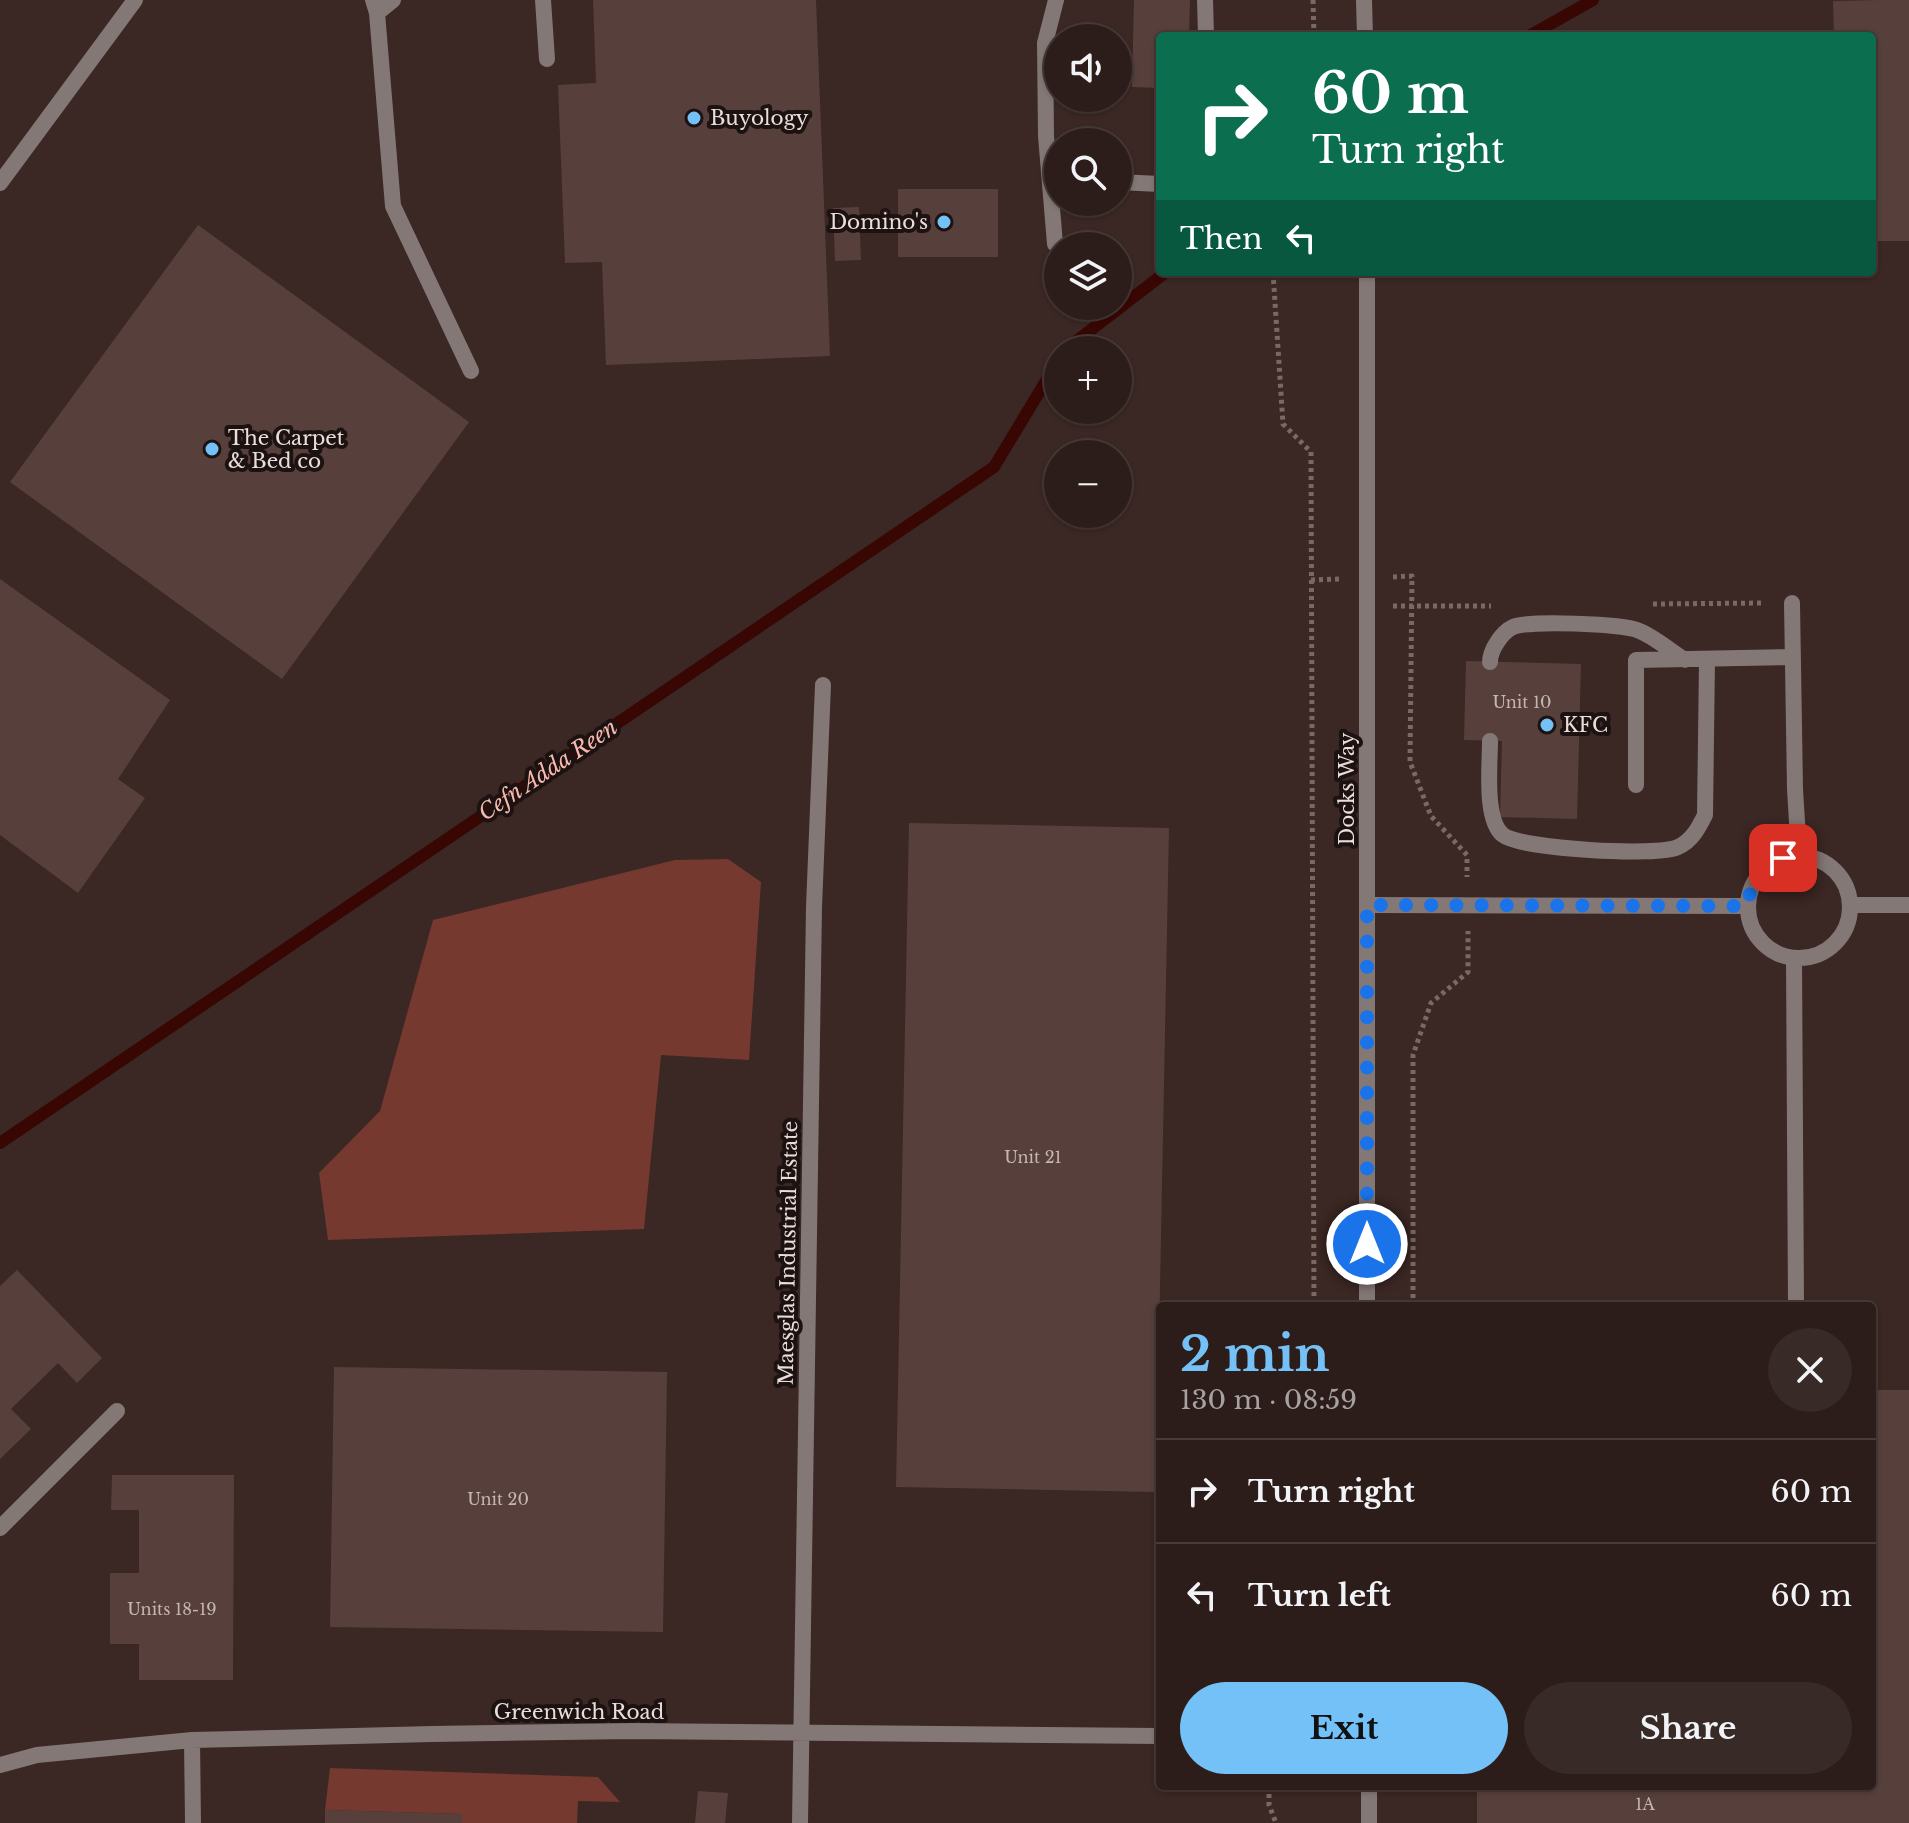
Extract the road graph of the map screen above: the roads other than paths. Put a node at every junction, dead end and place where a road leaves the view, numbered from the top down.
1 (135, 0) edge
2 (393, 0) edge
3 (543, 0) edge
4 (1056, 0) edge
5 (1205, 0) edge
6 (1364, 0) edge
7 (375, 6) edge
8 (1206, 32) edge
9 (1365, 32) edge
10 (547, 59) dead end
11 (1046, 128) edge
12 (0, 183) edge
13 (1132, 183) edge
14 (1156, 184) edge
15 (1367, 276) edge
16 (471, 371) dead end
17 (1792, 603) dead end
18 (1792, 657) junction
19 (1685, 660) junction
20 (1707, 660) junction
21 (1490, 662) dead end
22 (823, 685) dead end
23 (1490, 741) dead end
24 (1636, 785) dead end
25 (1799, 855) junction
26 (1367, 905) junction
27 (1850, 905) junction
28 (1909, 905) edge
29 (1747, 906) junction
30 (1794, 958) junction
31 (1367, 1302) edge
32 (1796, 1302) edge
33 (117, 1411) dead end
34 (0, 1528) edge
35 (800, 1733) junction
36 (1156, 1736) edge
37 (192, 1740) junction
38 (0, 1765) edge
39 (1369, 1790) edge
40 (193, 1823) edge
41 (800, 1823) edge
42 (1369, 1823) edge

1 - 12 street
2 - 7 street
3 - 10 street
4 - 11 street
5 - 8 street
6 - 9 street
7 - 16 street
13 - 14 street
15 - 26 street, Docks Way
17 - 18 street
18 - 20 street
18 - 25 street
19 - 20 street
19 - 21 street
19 - 24 street
20 - 23 street
22 - 35 street, Maesglas Industrial Estate
25 - 27 street
25 - 29 street
26 - 29 street
26 - 31 street, Docks Way
27 - 28 street
27 - 30 street
29 - 30 street
30 - 32 street
33 - 34 street
35 - 36 street, Greenwich Road
35 - 37 street, Greenwich Road
35 - 41 street, Maesglas Industrial Estate
37 - 38 street, Greenwich Road
37 - 40 street
39 - 42 street

